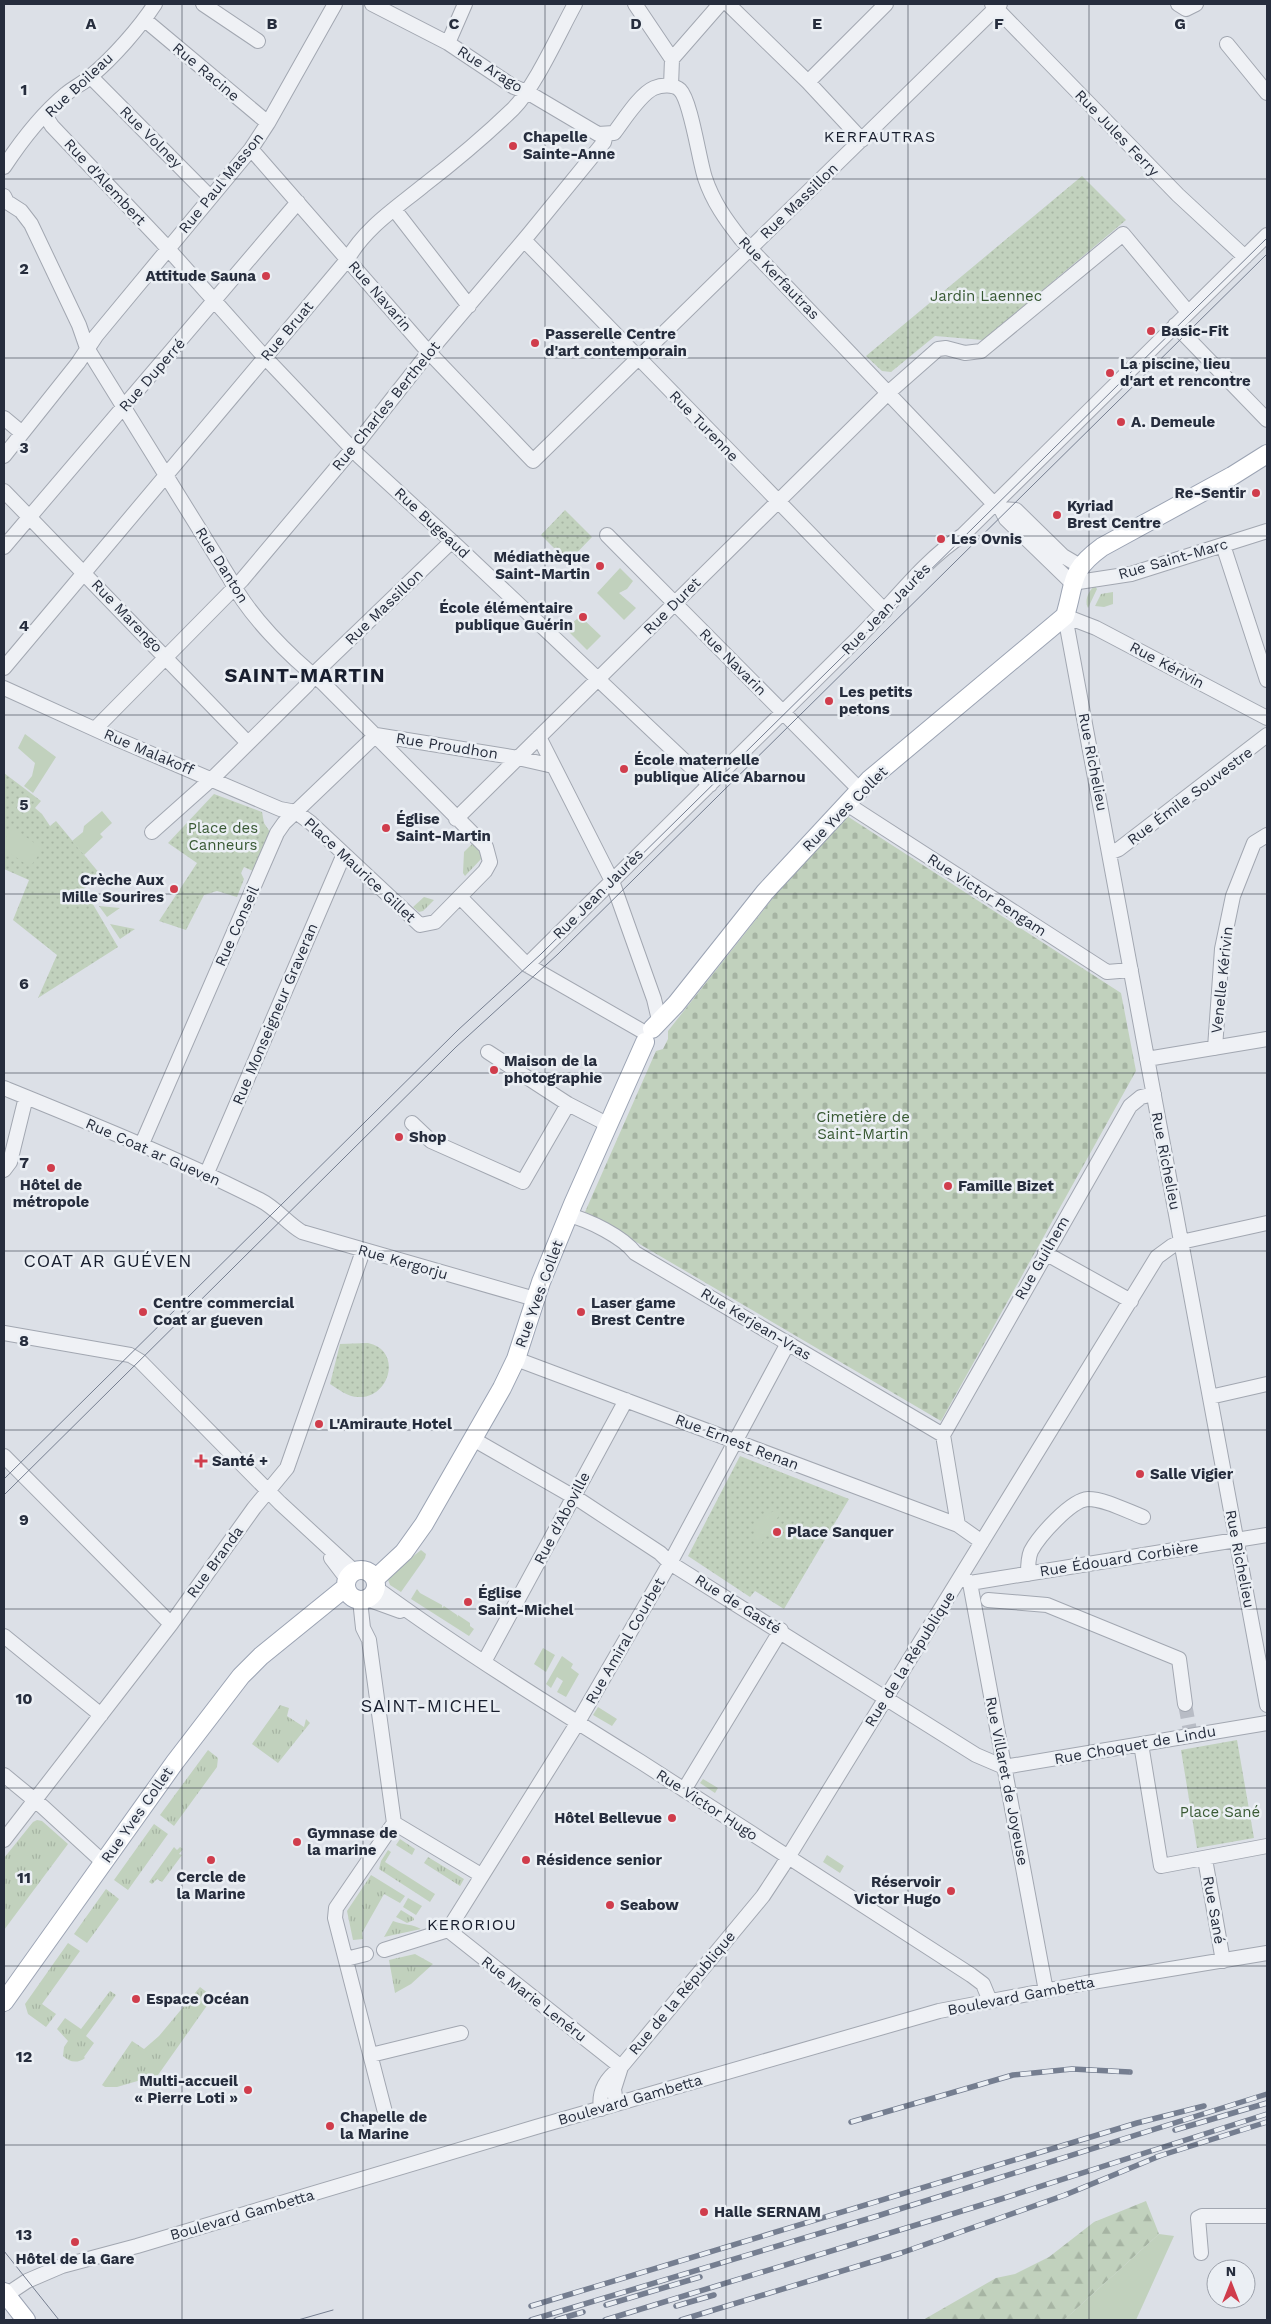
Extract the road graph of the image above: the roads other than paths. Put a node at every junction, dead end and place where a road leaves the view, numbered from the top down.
1 (155, 4) edge
2 (203, 4) edge
3 (335, 4) edge
4 (372, 4) edge
5 (465, 4) edge
6 (574, 4) edge
7 (635, 4) edge
8 (720, 4) edge
9 (728, 4) edge
10 (886, 4) edge
11 (1178, 4) edge
12 (1196, 4) edge
13 (996, 5) edge
14 (145, 20) junction
15 (258, 41) dead end
16 (448, 43) junction
17 (1227, 44) dead end
18 (672, 59) junction
19 (91, 77) junction
20 (808, 82) junction
21 (671, 86) junction
22 (1267, 91) edge
23 (526, 92) junction
24 (45, 115) junction
25 (268, 123) junction
26 (606, 134) junction
27 (862, 140) junction
28 (251, 149) junction
29 (4, 167) edge
30 (4, 196) edge
31 (210, 197) junction
32 (298, 202) junction
33 (394, 210) junction
34 (1267, 235) edge
35 (524, 240) junction
36 (751, 248) junction
37 (167, 249) junction
38 (1245, 257) junction
39 (347, 260) junction
40 (214, 301) junction
41 (469, 306) junction
42 (1188, 312) junction
43 (1175, 325) junction
44 (87, 348) junction
45 (429, 352) junction
46 (265, 357) junction
47 (638, 359) junction
48 (888, 393) junction
49 (123, 409) junction
50 (4, 418) edge
51 (1267, 420) edge
52 (22, 432) junction
53 (352, 449) junction
54 (1267, 454) edge
55 (4, 456) edge
56 (533, 461) joint
57 (166, 475) junction
58 (4, 490) edge
59 (778, 502) junction
60 (997, 506) junction
61 (30, 517) junction
62 (1267, 531) edge
63 (607, 535) dead end
64 (452, 541) junction
65 (1223, 545) junction
66 (4, 547) edge
67 (1080, 566) junction
68 (84, 572) junction
69 (1072, 583) junction
70 (234, 588) junction
71 (675, 603) junction
72 (885, 611) junction
73 (1066, 616) junction
74 (167, 657) junction
75 (4, 668) edge
76 (314, 676) junction
77 (598, 679) junction
78 (1267, 680) edge
79 (4, 688) edge
80 (783, 712) junction
81 (1267, 718) edge
82 (95, 729) junction
83 (1267, 733) edge
84 (376, 735) junction
85 (540, 737) junction
86 (248, 743) junction
87 (518, 758) junction
88 (553, 766) junction
89 (211, 779) junction
90 (710, 785) junction
91 (860, 790) junction
92 (847, 804) junction
93 (296, 812) junction
94 (456, 819) junction
95 (152, 832) dead end
96 (1267, 835) edge
97 (1109, 853) junction
98 (344, 854) junction
99 (612, 881) junction
100 (460, 896) junction
101 (527, 964) junction
102 (1131, 970) junction
103 (650, 1030) junction
104 (1267, 1038) edge
105 (1215, 1048) junction
106 (488, 1052) dead end
107 (1147, 1059) junction
108 (4, 1088) edge
109 (1154, 1094) junction
110 (26, 1097) junction
111 (568, 1104) junction
112 (412, 1123) dead end
113 (609, 1125) junction
114 (141, 1146) junction
115 (5, 1169) edge
116 (206, 1175) junction
117 (277, 1212) joint
118 (568, 1215) junction
119 (1267, 1223) edge
120 (1182, 1242) junction
121 (363, 1251) junction
122 (1045, 1253) junction
123 (535, 1299) junction
124 (1131, 1301) junction
125 (4, 1332) edge
126 (788, 1343) junction
127 (516, 1359) junction
128 (1267, 1384) edge
129 (1210, 1397) junction
130 (626, 1400) junction
131 (943, 1435) junction
132 (473, 1440) junction
133 (734, 1441) junction
134 (4, 1456) edge
135 (268, 1492) junction
136 (574, 1497) junction
137 (1143, 1517) dead end
138 (958, 1525) junction
139 (1267, 1535) edge
140 (1237, 1540) junction
141 (982, 1542) junction
142 (670, 1563) junction
143 (1028, 1574) junction
144 (966, 1580) junction
145 (360, 1586) junction
146 (988, 1600) dead end
147 (171, 1624) junction
148 (780, 1630) junction
149 (4, 1636) edge
150 (484, 1662) junction
151 (886, 1698) junction
152 (1185, 1704) tunnel mouth
153 (1267, 1705) edge
154 (101, 1715) junction
155 (578, 1722) junction
156 (1267, 1723) edge
157 (1142, 1744) junction
158 (1004, 1768) junction
159 (4, 1775) edge
160 (684, 1790) junction
161 (35, 1800) junction
162 (394, 1823) junction
163 (4, 1840) edge
164 (1267, 1846) edge
165 (789, 1857) junction
166 (1205, 1859) junction
167 (103, 1862) junction
168 (481, 1875) junction
169 (448, 1930) junction
170 (384, 1950) dead end
171 (1267, 1953) edge
172 (366, 1954) dead end
173 (346, 1959) junction
174 (1223, 1961) junction
175 (1046, 1991) junction
176 (990, 2001) junction
177 (4, 2002) edge
178 (461, 2033) dead end
179 (371, 2055) junction
180 (621, 2067) junction
181 (616, 2104) junction
182 (601, 2109) junction
183 (386, 2116) dead end
184 (1267, 2216) edge
185 (1201, 2253) dead end
186 (5, 2293) edge
187 (26, 2320) edge

1 - 14 street, Rue Boileau
2 - 15 street
3 - 25 street, Rue Paul Masson
4 - 16 street, Rue Arago
5 - 16 street
6 - 23 street, Rue Bruat
7 - 18 street
8 - 18 street
9 - 20 street
10 - 20 street
11 - 12 street
13 - 27 street, Rue Massillon
13 - 38 street, Rue Jules Ferry
14 - 19 street, Rue Boileau
14 - 25 street, Rue Racine
16 - 23 street, Rue Arago
17 - 22 street
18 - 21 street
19 - 24 street, Rue Boileau
19 - 31 street, Rue Volney
20 - 27 street
21 - 26 street, Rue Charles Berthelot
21 - 36 street, Rue Kerfautras
23 - 26 street, Rue Arago
23 - 33 street, Rue Bruat
24 - 29 street, Rue Boileau
24 - 37 street, Rue d'Alembert
25 - 28 street, Rue Paul Masson
26 - 35 street, Rue Charles Berthelot
27 - 36 street, Rue Massillon
28 - 31 street, Rue Paul Masson
28 - 32 street, Rue Navarin
30 - 44 street, Rue Danton
31 - 37 street, Rue Paul Masson
32 - 39 street, Rue Navarin
32 - 40 street, Rue Duperré
33 - 39 street, Rue Bruat
33 - 41 street
34 - 38 street, Rue Jean Jaurès
35 - 41 street, Rue Charles Berthelot
35 - 47 street, Rue Turenne
36 - 47 street, Rue Massillon
36 - 48 street, Rue Kerfautras
37 - 40 street, Rue Bugeaud
37 - 44 street, Rue Paul Masson
38 - 42 street, Rue Jean Jaurès
39 - 45 street, Rue Navarin
39 - 46 street, Rue Bruat
40 - 46 street, Rue Bugeaud
40 - 49 street, Rue Duperré
41 - 45 street, Rue Charles Berthelot
42 - 43 street, Rue Jean Jaurès
42 - 48 street, Rue Duret
43 - 51 street
43 - 60 street, Rue Jean Jaurès
44 - 49 street, Rue Danton
44 - 52 street, Rue Paul Masson
45 - 53 street, Rue Charles Berthelot
45 - 56 street, Rue Navarin
46 - 53 street, Rue Bugeaud
46 - 57 street, Rue Bruat
47 - 56 street, Rue Massillon
47 - 59 street, Rue Turenne
48 - 59 street, Rue Duret
48 - 60 street, Rue Kerfautras
49 - 57 street, Rue Danton
49 - 61 street, Rue Duperré
50 - 52 street
52 - 55 street, Rue Paul Masson
53 - 64 street, Rue Bugeaud
53 - 70 street, Rue Charles Berthelot
54 - 67 main road
57 - 68 street, Rue Bruat
57 - 70 street, Rue Danton
58 - 61 street, Rue Marengo
59 - 71 street, Rue Duret
59 - 72 street, Rue Turenne
60 - 67 street
60 - 69 street
60 - 72 street, Rue Jean Jaurès
61 - 66 street, Rue Duperré
61 - 68 street, Rue Marengo
62 - 65 street, Rue Saint-Marc
63 - 71 street, Rue Navarin
64 - 76 street, Rue Massillon
64 - 77 street, Rue Bugeaud
65 - 69 street, Rue Saint-Marc
65 - 78 street
67 - 69 main road
68 - 74 street, Rue Marengo
68 - 75 street, Rue Bruat
69 - 73 main road
70 - 74 street, Rue Charles Berthelot
70 - 76 street, Rue Danton
71 - 77 street, Rue Duret
71 - 80 street, Rue Navarin
72 - 80 street, Rue Jean Jaurès
73 - 81 street, Rue Kérivin
73 - 91 main road, Rue Yves Collet
73 - 97 street, Rue Richelieu
74 - 82 street, Rue Charles Berthelot
74 - 86 street, Rue Marengo
76 - 84 street, Rue Danton
76 - 86 street, Rue Massillon
77 - 85 street, Rue Duret
77 - 90 street, Rue Bugeaud
79 - 82 street, Rue Malakoff
80 - 90 street, Rue Jean Jaurès
80 - 91 street, Rue Navarin
81 - 83 street
82 - 89 street, Rue Malakoff
83 - 97 street, Rue Émile Souvestre
84 - 87 street, Rue Proudhon
84 - 93 street, Rue Conseil
84 - 94 street, Rue Danton
85 - 87 street, Rue Duret
85 - 88 street
86 - 89 street, Rue Massillon
87 - 88 street, Rue Proudhon
87 - 94 street, Rue Duret
88 - 99 street
89 - 93 street, Rue Malakoff
89 - 95 street, Rue Massillon
90 - 99 street, Rue Jean Jaurès
91 - 92 main road, Rue Yves Collet
92 - 102 street, Rue Victor Pengam
92 - 103 main road, Rue Yves Collet
93 - 98 street, Place Maurice Gillet
93 - 114 street, Rue Conseil
94 - 100 street, Place Maurice Gillet
96 - 105 street, Venelle Kérivin
97 - 102 street, Rue Richelieu
98 - 100 street, Place Maurice Gillet
98 - 116 street, Rue Monseigneur Graveran
99 - 101 street, Rue Jean Jaurès
99 - 103 street
100 - 101 street
101 - 103 street
102 - 107 street, Rue Richelieu
103 - 113 main road, Rue Yves Collet
104 - 105 street
105 - 107 street
106 - 111 street
107 - 109 street, Rue Richelieu
108 - 110 street, Rue Coat ar Gueven
109 - 120 street, Rue Richelieu
109 - 122 street, Rue Guilhem
110 - 114 street, Rue Coat ar Gueven
110 - 115 street
111 - 112 street
111 - 113 street
113 - 118 main road, Rue Yves Collet
114 - 116 street, Rue Coat ar Gueven
116 - 117 street, Rue Coat ar Gueven
117 - 121 street, Rue Kergorju
118 - 123 main road, Rue Yves Collet
118 - 126 street, Rue Kerjean-Vras
119 - 120 street, Rue de la République
120 - 124 street, Rue de la République
120 - 129 street, Rue Richelieu
121 - 123 street, Rue Kergorju
121 - 135 street, Rue Branda
122 - 124 street
122 - 131 street, Rue Guilhem
123 - 127 main road, Rue Yves Collet
124 - 141 street, Rue de la République
125 - 135 street
126 - 131 street, Rue Kerjean-Vras
126 - 133 street, Rue Amiral Courbet
127 - 130 street, Rue Ernest Renan
127 - 132 main road, Rue Yves Collet
128 - 129 street
129 - 140 street, Rue Richelieu
130 - 133 street, Rue Ernest Renan
130 - 136 street, Rue d'Aboville
131 - 138 street
132 - 136 street, Rue de Gasté
132 - 145 main road, Rue Yves Collet
133 - 138 street, Rue Ernest Renan
133 - 142 street, Rue Amiral Courbet
134 - 147 street
135 - 145 street
135 - 147 street, Rue Branda
136 - 142 street, Rue de Gasté
136 - 150 street, Rue d'Aboville
137 - 143 street
138 - 141 street
139 - 140 street, Rue Édouard Corbière
140 - 143 street, Rue Édouard Corbière
140 - 153 street, Rue Richelieu
141 - 144 street, Rue de la République
142 - 148 street, Rue de Gasté
142 - 155 street, Rue Amiral Courbet
143 - 144 street, Rue Édouard Corbière
144 - 151 street, Rue de la République
144 - 158 street, Rue Villaret de Joyeuse
145 - 150 street, Rue Victor Hugo
145 - 162 street
145 - 167 main road, Rue Yves Collet
146 - 152 street
147 - 154 street, Rue Branda
148 - 151 street, Rue de Gasté
148 - 160 street
149 - 154 street
150 - 155 street, Rue Victor Hugo
151 - 158 street, Rue de Gasté
151 - 165 street, Rue de la République
154 - 161 street, Rue Branda
155 - 160 street, Rue Victor Hugo
155 - 168 street, Rue Amiral Courbet
156 - 157 street, Rue Choquet de Lindu
157 - 158 street, Rue Choquet de Lindu
157 - 166 street
158 - 175 street, Rue Villaret de Joyeuse
159 - 161 street
160 - 165 street, Rue Victor Hugo
161 - 163 street, Rue Branda
161 - 167 street
162 - 168 street
162 - 173 street
164 - 166 street
165 - 176 street, Rue Victor Hugo
165 - 180 street, Rue de la République
166 - 174 street, Rue Sané
167 - 177 main road, Rue Yves Collet
168 - 169 street, Rue Amiral Courbet
169 - 170 street
169 - 180 street, Rue Marie Lenéru
171 - 174 street, Boulevard Gambetta
172 - 173 street
173 - 179 street
174 - 175 street, Boulevard Gambetta
175 - 176 street, Boulevard Gambetta
176 - 181 street, Boulevard Gambetta
178 - 179 street
179 - 183 street
180 - 181 street, Rue de la République
180 - 182 street, Rue de la République
181 - 182 street, Boulevard Gambetta
182 - 186 street, Boulevard Gambetta
184 - 185 street
186 - 187 main road

